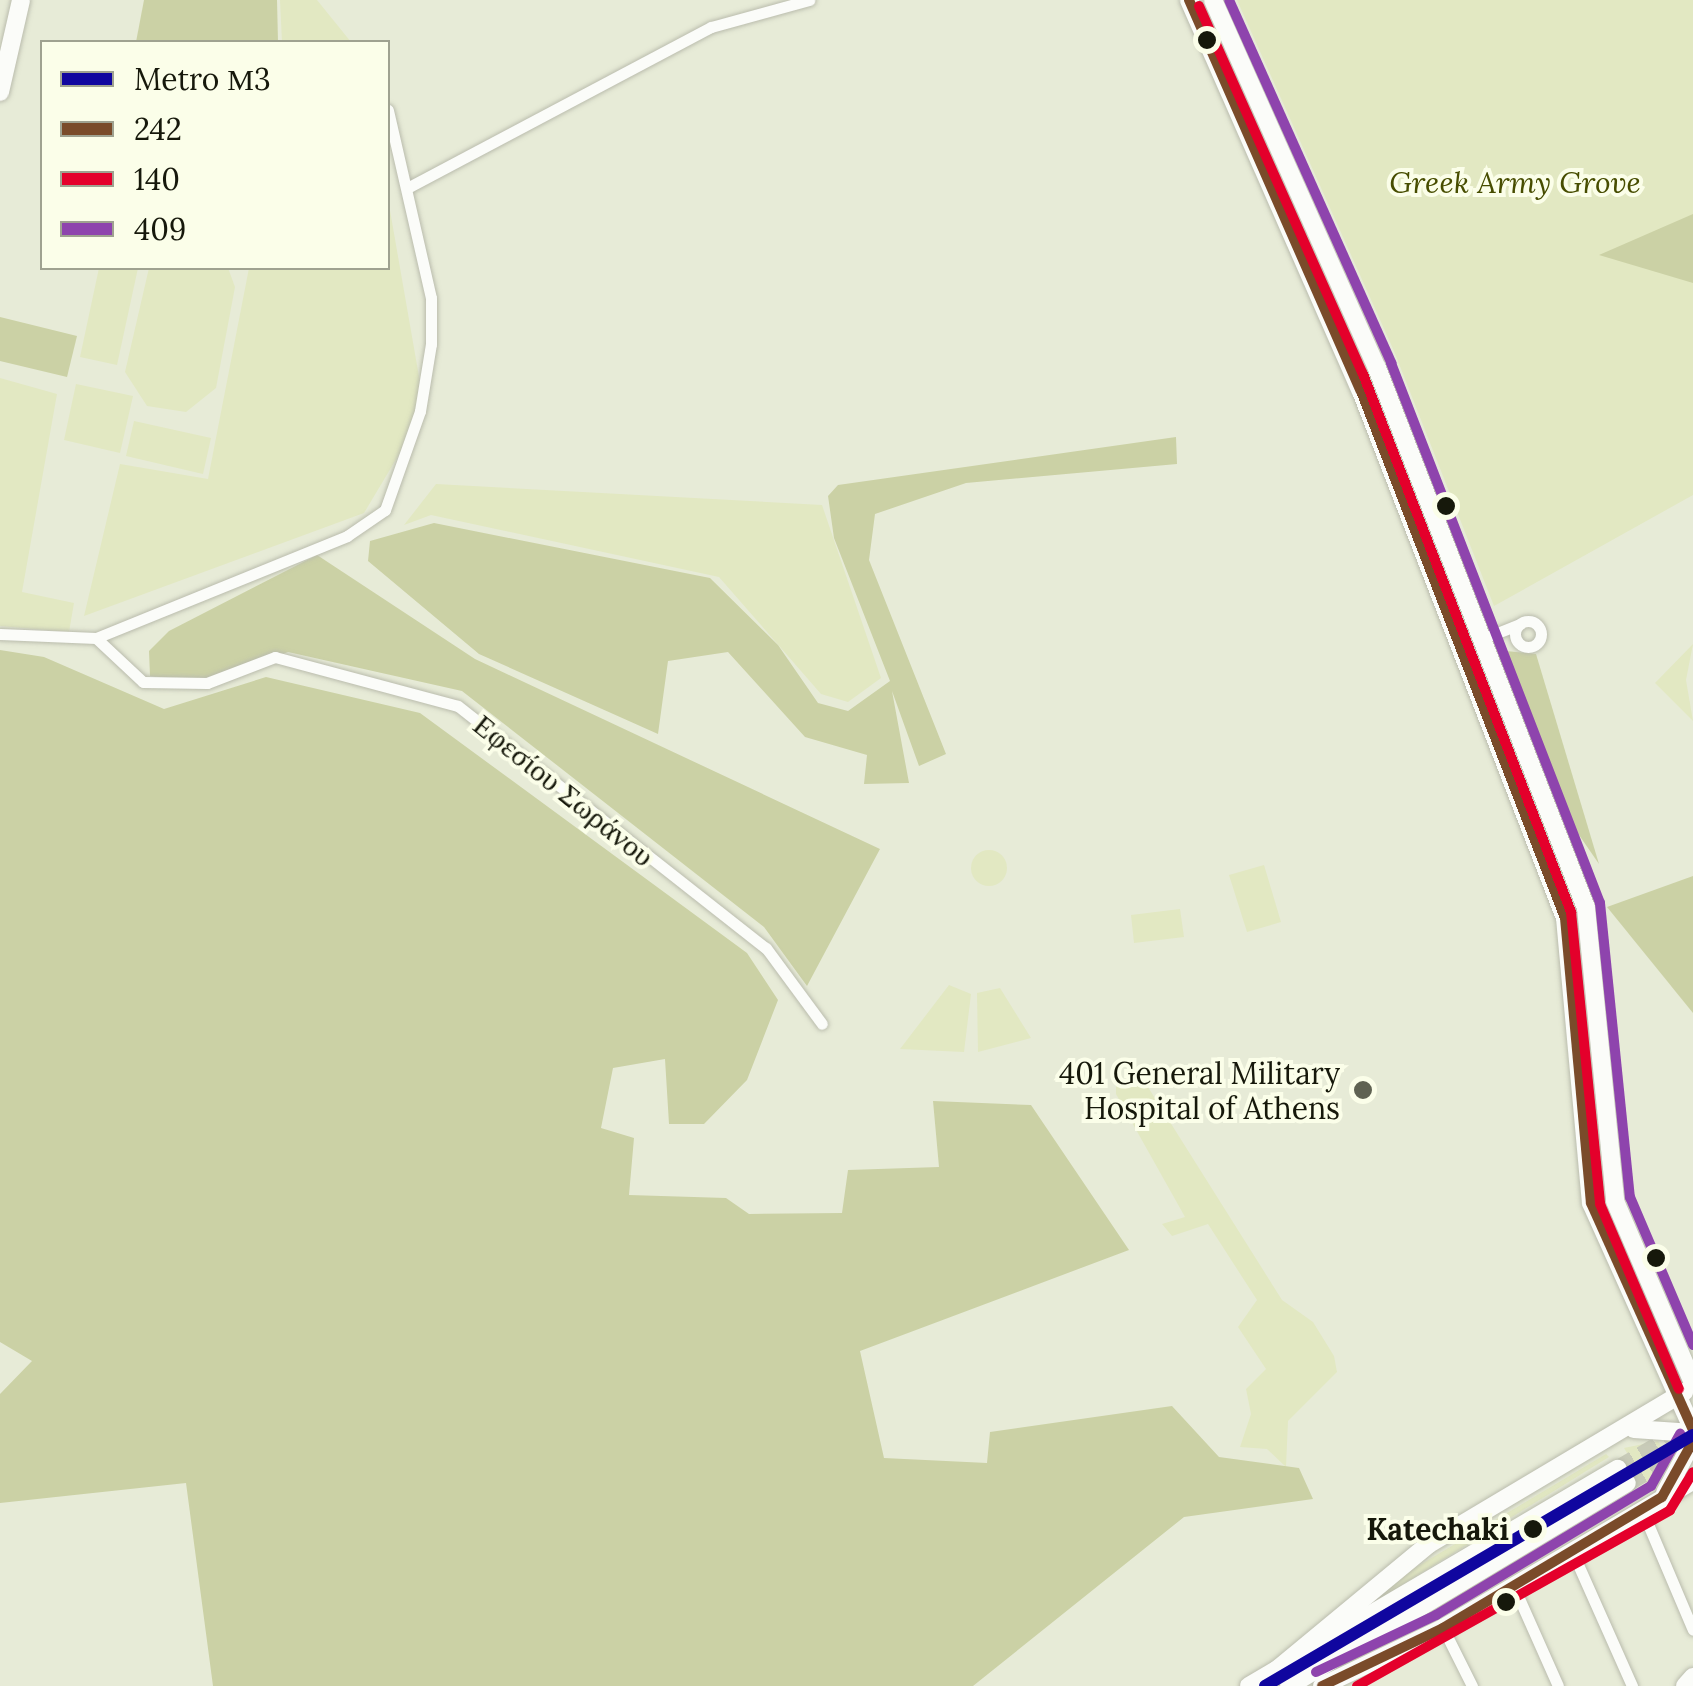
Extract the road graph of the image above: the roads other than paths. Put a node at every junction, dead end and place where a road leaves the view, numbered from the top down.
1 (809, 0) edge
2 (1188, 0) edge
3 (1213, 0) edge
4 (23, 4) edge
5 (0, 92) edge
6 (390, 118) edge
7 (407, 188) junction
8 (1520, 624) dead end
9 (0, 634) edge
10 (96, 638) junction
11 (1482, 638) junction
12 (822, 1024) dead end
13 (1675, 1346) junction
14 (1693, 1353) edge
15 (1693, 1385) edge
16 (1683, 1407) edge
17 (1693, 1432) edge
18 (1609, 1434) junction
19 (1693, 1441) edge
20 (1693, 1481) edge
21 (1662, 1498) junction
22 (1642, 1510) junction
23 (1572, 1552) junction
24 (1514, 1587) junction
25 (1443, 1628) junction
26 (1693, 1630) edge
27 (1272, 1672) junction
28 (1693, 1677) edge
29 (1346, 1682) edge
30 (1248, 1686) edge
31 (1289, 1686) edge
32 (1322, 1686) edge
33 (1472, 1686) edge
34 (1558, 1686) edge
35 (1632, 1686) edge
36 (1684, 1686) edge

1 - 7 street
2 - 16 main road
3 - 11 main road
4 - 5 main road
6 - 7 street
7 - 10 street
8 - 11 street
9 - 10 street
10 - 12 street, Εφεσίου Σωράνου
11 - 13 main road
13 - 14 main road
13 - 15 main road
15 - 16 main road
16 - 17 main road
16 - 18 main road
17 - 18 main road
18 - 27 main road
19 - 21 main road
20 - 21 main road
21 - 22 main road
22 - 23 main road
22 - 26 street
23 - 24 main road
23 - 35 street
24 - 25 main road
24 - 34 street
25 - 29 main road
25 - 33 street
27 - 30 main road
27 - 31 main road
28 - 36 main road
29 - 32 main road

